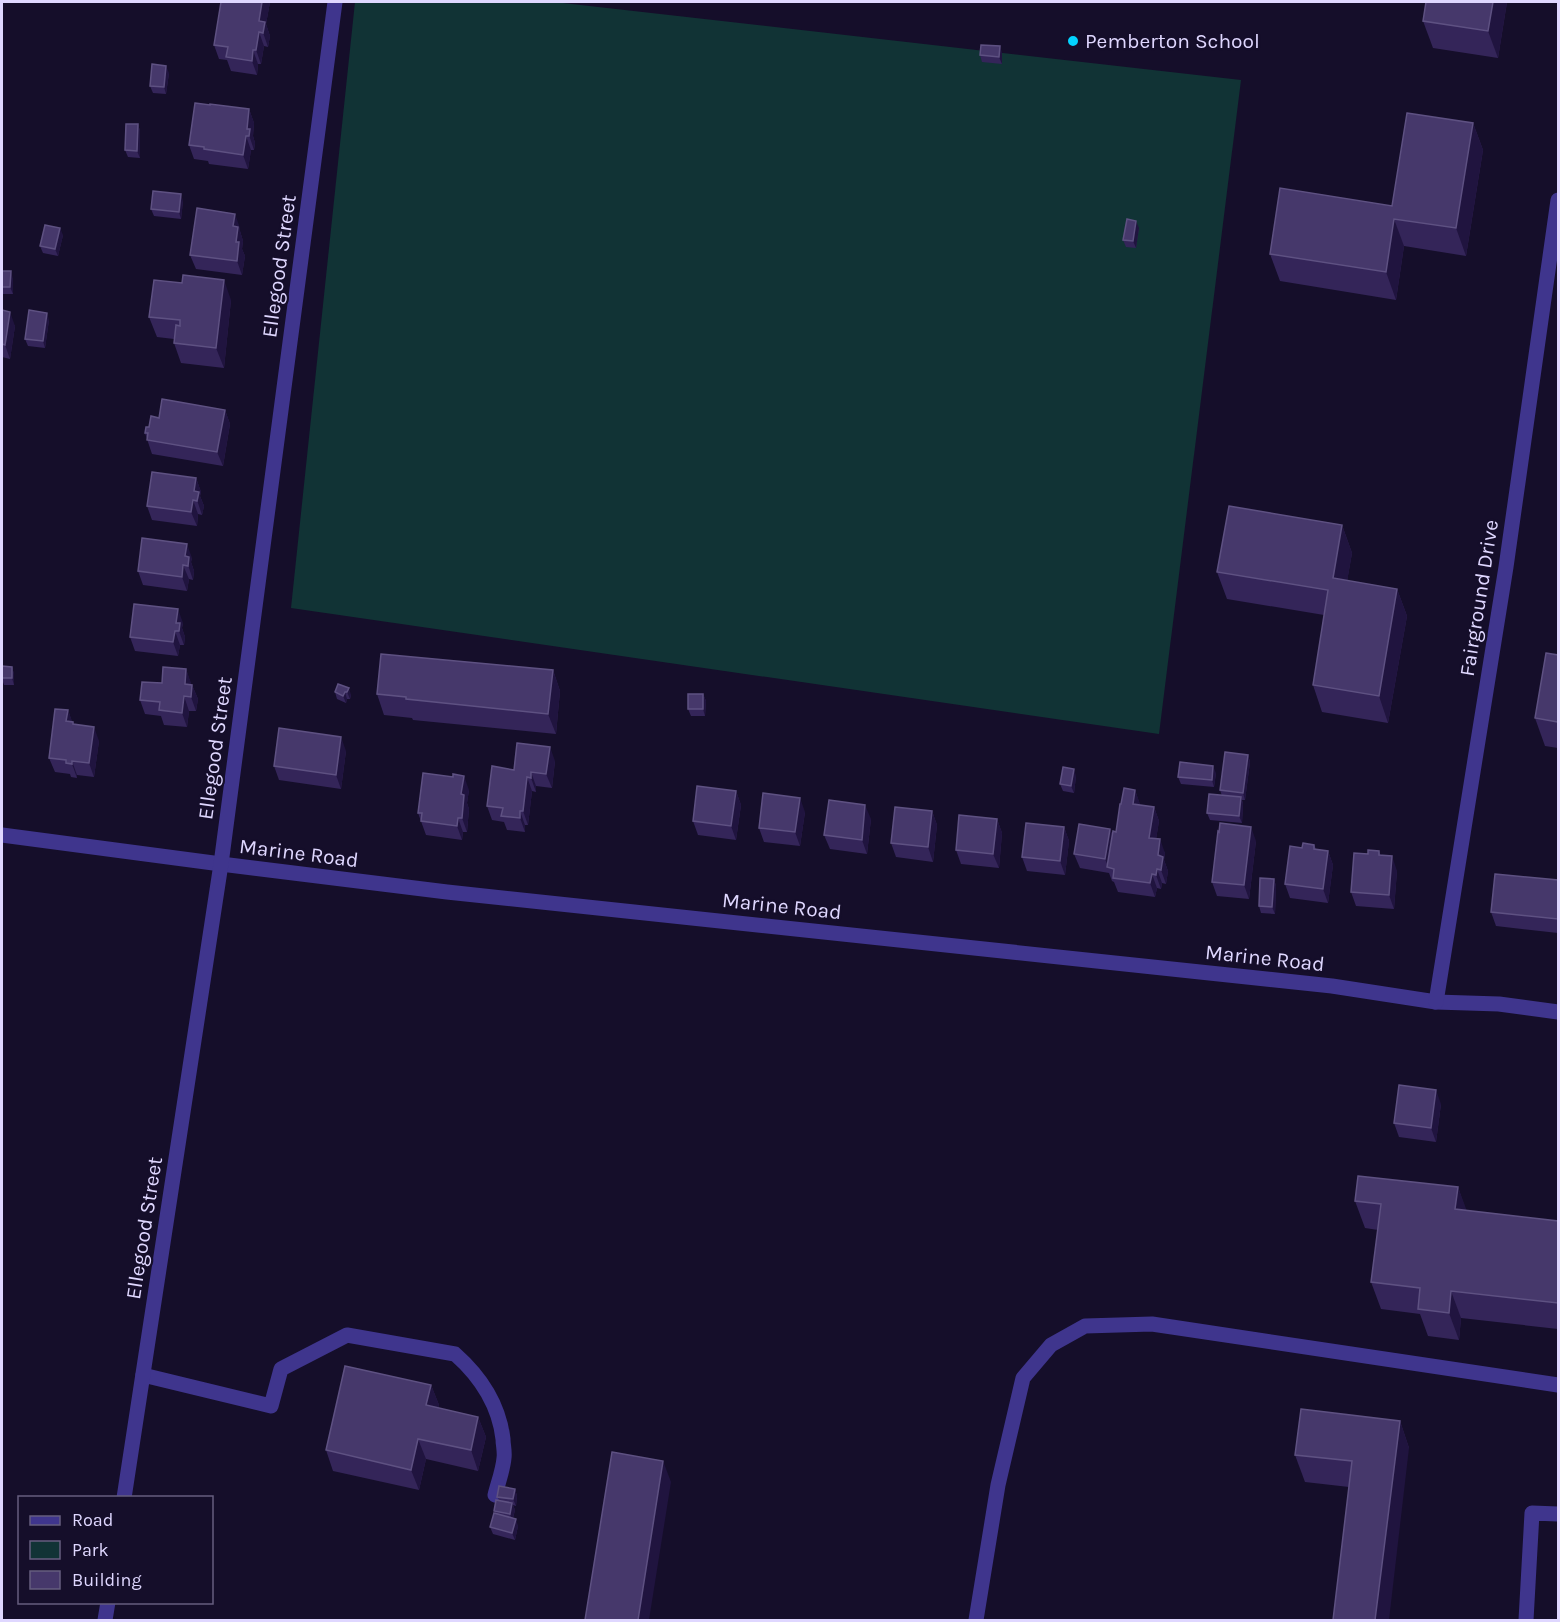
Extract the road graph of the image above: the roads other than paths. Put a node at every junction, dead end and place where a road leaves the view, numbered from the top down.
1 (335, 2) edge
2 (1558, 200) edge
3 (2, 835) edge
4 (221, 864) junction
5 (1436, 1002) junction
6 (1558, 1012) edge
7 (143, 1375) junction
8 (1558, 1384) edge
9 (495, 1495) edge
10 (124, 1496) edge
11 (1558, 1514) edge
12 (108, 1604) edge
13 (105, 1620) edge
14 (976, 1620) edge
15 (1526, 1620) edge

1 - 4 street, Ellegood Street
2 - 5 street, Fairground Drive
3 - 4 street, Marine Road
4 - 5 street, Marine Road
4 - 7 street, Ellegood Street
5 - 6 street, Marine Road
7 - 9 street
7 - 10 street, Ellegood Street
8 - 14 street
11 - 15 street
12 - 13 street

